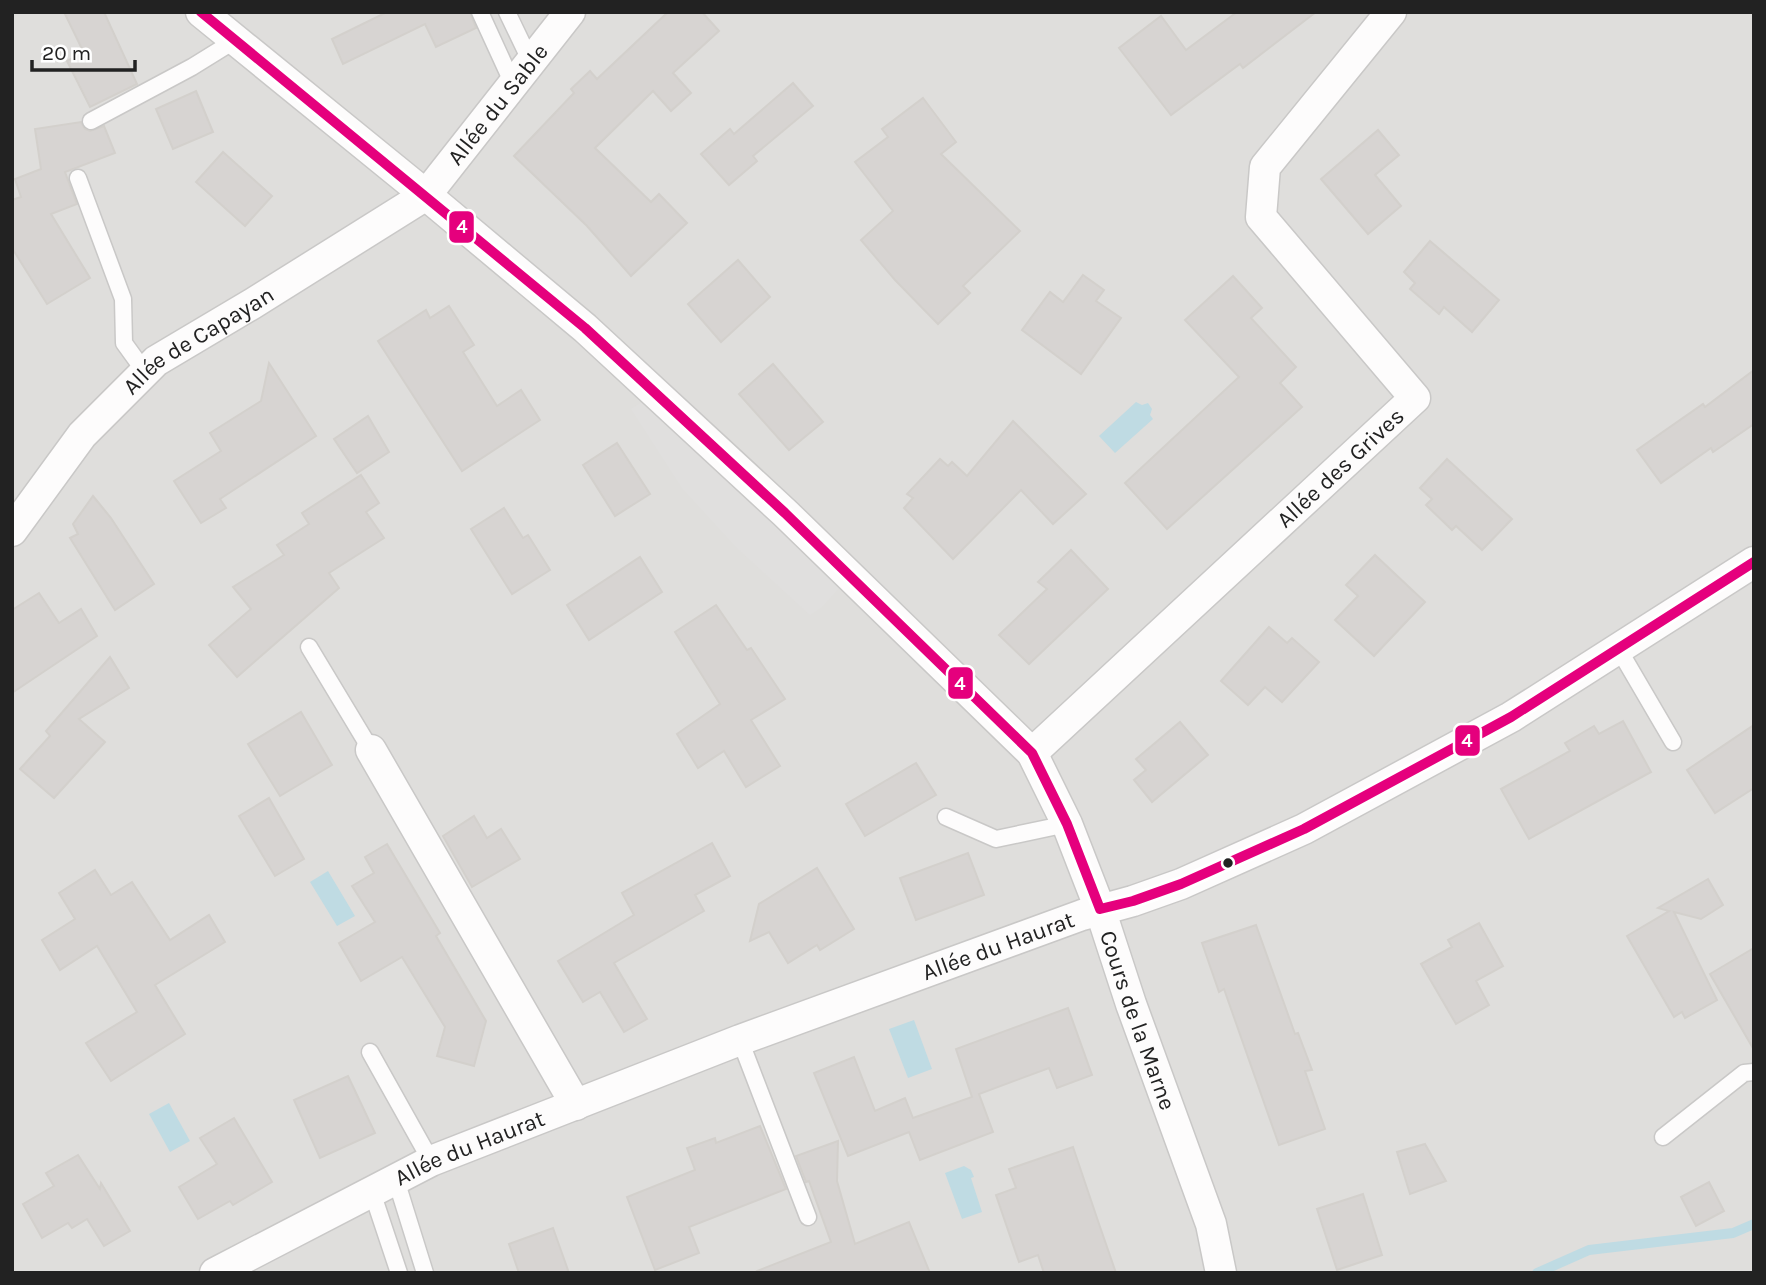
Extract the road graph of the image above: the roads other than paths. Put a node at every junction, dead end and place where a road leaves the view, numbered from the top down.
1 (201, 12) edge
2 (480, 12) edge
3 (506, 12) edge
4 (570, 12) edge
5 (1391, 12) edge
6 (234, 41) junction
7 (522, 73) junction
8 (91, 121) dead end
9 (78, 178) dead end
10 (426, 195) junction
11 (145, 372) junction
12 (12, 531) edge
13 (1754, 562) edge
14 (309, 647) dead end
15 (1618, 648) junction
16 (1673, 742) dead end
17 (371, 750) joint
18 (1032, 753) junction
19 (946, 817) dead end
20 (1067, 824) junction
21 (1100, 909) junction
22 (740, 1040) junction
23 (370, 1052) dead end
24 (1754, 1072) edge
25 (576, 1104) junction
26 (1663, 1137) dead end
27 (431, 1161) junction
28 (384, 1186) junction
29 (808, 1217) dead end
30 (244, 1266) edge
31 (215, 1273) edge
32 (399, 1273) edge
33 (425, 1273) edge
34 (1221, 1273) edge

1 - 6 street, Cours de la Marne
2 - 7 lane
3 - 7 lane
4 - 7 street, Allée du Sable
5 - 18 street, Allée des Grives
6 - 8 lane
6 - 10 street, Cours de la Marne
7 - 10 street, Allée du Sable
9 - 11 lane
10 - 11 street, Allée de Capayan
10 - 18 street, Cours de la Marne
11 - 12 street, Allée de Capayan
13 - 15 street, Allée du Haurat
14 - 17 lane
15 - 16 lane
15 - 21 street, Allée du Haurat
17 - 25 street
18 - 20 street, Cours de la Marne
19 - 20 lane
20 - 21 street, Cours de la Marne
21 - 22 street, Allée du Haurat
21 - 34 street, Cours de la Marne
22 - 25 street, Allée du Haurat
22 - 29 lane
23 - 27 lane
24 - 26 lane
25 - 27 street, Allée du Haurat
27 - 28 street, Allée du Haurat
28 - 30 street, Allée du Haurat
28 - 32 lane
28 - 33 lane
30 - 31 street, Allée du Haurat

